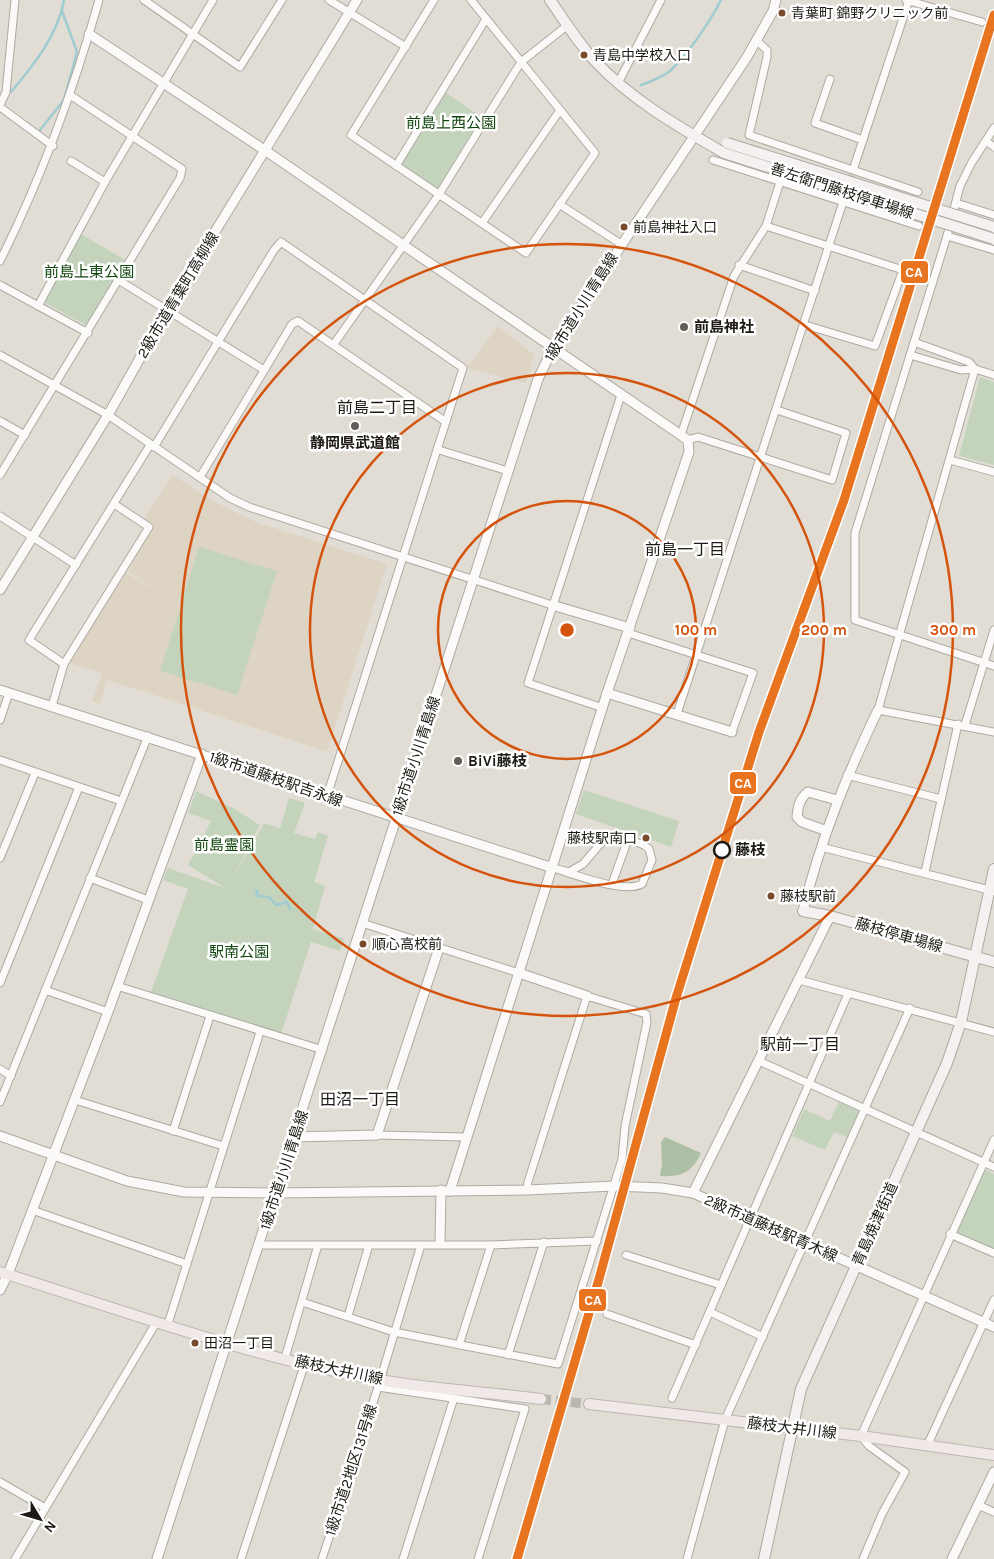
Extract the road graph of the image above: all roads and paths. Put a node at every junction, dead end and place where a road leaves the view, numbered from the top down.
1 (14, 0) edge
2 (99, 0) edge
3 (144, 0) edge
4 (213, 0) edge
5 (282, 0) edge
6 (329, 0) edge
7 (357, 0) edge
8 (434, 0) edge
9 (471, 0) edge
10 (550, 0) edge
11 (661, 0) edge
12 (776, 0) edge
13 (908, 0) edge
14 (349, 12) junction
15 (486, 18) junction
16 (982, 22) dead end
17 (568, 25) junction
18 (192, 33) junction
19 (89, 34) junction
20 (757, 41) junction
21 (406, 47) junction
22 (522, 62) junction
23 (830, 79) dead end
24 (163, 82) junction
25 (618, 83) junction
26 (70, 95) junction
27 (0, 106) edge
28 (560, 110) junction
29 (994, 128) edge
30 (694, 136) junction
31 (132, 137) junction
32 (863, 140) junction
33 (986, 141) junction
34 (52, 146) junction
35 (994, 147) edge
36 (725, 148) junction
37 (266, 151) junction
38 (713, 160) dead end
39 (71, 161) dead end
40 (396, 166) junction
41 (854, 167) tunnel mouth
42 (105, 182) junction
43 (780, 182) junction
44 (918, 192) dead end
45 (438, 196) junction
46 (843, 202) junction
47 (956, 203) junction
48 (559, 204) junction
49 (994, 215) edge
50 (482, 223) junction
51 (766, 226) junction
52 (919, 226) dead end
53 (994, 228) edge
54 (947, 236) junction
55 (994, 239) edge
56 (621, 244) junction
57 (404, 246) junction
58 (829, 247) junction
59 (994, 250) edge
60 (0, 261) edge
61 (739, 265) junction
62 (120, 281) junction
63 (0, 285) edge
64 (815, 291) junction
65 (365, 300) junction
66 (38, 306) junction
67 (167, 310) junction
68 (805, 325) junction
69 (88, 333) junction
70 (217, 342) junction
71 (914, 342) junction
72 (334, 344) junction
73 (553, 348) junction
74 (910, 354) junction
75 (0, 355) edge
76 (975, 369) junction
77 (264, 370) junction
78 (994, 375) edge
79 (55, 386) junction
80 (620, 395) junction
81 (777, 410) junction
82 (108, 415) junction
83 (0, 421) edge
84 (446, 422) junction
85 (25, 435) junction
86 (685, 438) junction
87 (152, 446) junction
88 (439, 450) junction
89 (761, 458) junction
90 (950, 460) junction
91 (508, 471) junction
92 (994, 472) edge
93 (0, 476) edge
94 (200, 477) junction
95 (114, 504) junction
96 (0, 516) edge
97 (32, 537) junction
98 (401, 558) junction
99 (76, 565) junction
100 (473, 578) junction
101 (0, 590) edge
102 (552, 605) junction
103 (994, 630) edge
104 (629, 631) junction
105 (899, 635) junction
106 (697, 654) junction
107 (64, 664) junction
108 (984, 664) junction
109 (994, 666) edge
110 (4, 691) edge
111 (607, 693) junction
112 (52, 706) junction
113 (603, 708) junction
114 (878, 710) junction
115 (677, 714) junction
116 (0, 720) edge
117 (962, 724) junction
118 (732, 732) joint
119 (994, 732) edge
120 (148, 736) junction
121 (202, 754) junction
122 (0, 760) edge
123 (34, 773) junction
124 (847, 775) junction
125 (79, 787) junction
126 (326, 796) junction
127 (941, 799) junction
128 (837, 800) junction
129 (121, 801) junction
130 (396, 819) junction
131 (827, 831) junction
132 (628, 839) junction
133 (821, 847) junction
134 (0, 858) edge
135 (552, 868) junction
136 (994, 869) edge
137 (924, 872) junction
138 (90, 878) junction
139 (612, 884) junction
140 (992, 891) edge
141 (148, 900) junction
142 (803, 911) joint
143 (830, 916) junction
144 (362, 923) junction
145 (438, 948) junction
146 (976, 957) junction
147 (994, 962) edge
148 (519, 972) junction
149 (799, 980) junction
150 (0, 983) edge
151 (117, 986) junction
152 (46, 990) junction
153 (848, 994) junction
154 (587, 996) junction
155 (910, 1008) junction
156 (108, 1012) junction
157 (210, 1016) junction
158 (960, 1022) junction
159 (260, 1032) junction
160 (994, 1032) edge
161 (323, 1050) junction
162 (759, 1061) junction
163 (0, 1069) edge
164 (11, 1076) junction
165 (811, 1084) junction
166 (75, 1100) junction
167 (0, 1102) edge
168 (866, 1109) junction
169 (173, 1131) junction
170 (916, 1132) junction
171 (377, 1135) junction
172 (0, 1136) edge
173 (293, 1136) junction
174 (466, 1137) junction
175 (994, 1140) edge
176 (224, 1146) junction
177 (54, 1156) junction
178 (984, 1163) junction
179 (994, 1167) edge
180 (615, 1186) junction
181 (528, 1190) junction
182 (446, 1191) junction
183 (275, 1193) junction
184 (693, 1193) junction
185 (209, 1194) junction
186 (32, 1210) junction
187 (750, 1220) junction
188 (950, 1234) junction
189 (597, 1241) junction
190 (544, 1242) junction
191 (804, 1243) junction
192 (440, 1244) junction
193 (260, 1245) junction
194 (318, 1245) junction
195 (369, 1245) junction
196 (421, 1245) junction
197 (491, 1245) junction
198 (994, 1253) edge
199 (626, 1255) dead end
200 (187, 1264) junction
201 (856, 1266) junction
202 (4, 1273) edge
203 (722, 1285) junction
204 (0, 1290) edge
205 (922, 1296) junction
206 (994, 1300) edge
207 (302, 1302) junction
208 (710, 1312) junction
209 (607, 1314) dead end
210 (348, 1316) junction
211 (156, 1323) junction
212 (984, 1323) junction
213 (166, 1327) junction
214 (994, 1327) edge
215 (394, 1332) junction
216 (763, 1337) junction
217 (226, 1344) junction
218 (459, 1345) junction
219 (696, 1345) junction
220 (508, 1354) junction
221 (285, 1358) junction
222 (305, 1363) junction
223 (379, 1384) junction
224 (454, 1398) junction
225 (672, 1398) dead end
226 (541, 1399) tunnel mouth
227 (589, 1404) tunnel mouth
228 (725, 1420) junction
229 (792, 1429) junction
230 (861, 1436) junction
231 (927, 1446) junction
232 (994, 1455) edge
233 (994, 1472) edge
234 (0, 1482) edge
235 (978, 1505) junction
236 (45, 1508) junction
237 (994, 1512) edge
238 (14, 1559) edge
239 (157, 1559) edge
240 (242, 1559) edge
241 (322, 1559) edge
242 (403, 1559) edge
243 (478, 1559) edge
244 (687, 1559) edge
245 (764, 1559) edge
246 (863, 1559) edge
247 (952, 1559) edge

1 - 27 street
2 - 19 street
3 - 18 street
4 - 18 street
5 - 18 street
6 - 14 street
7 - 14 street, 2級市道青葉町高柳線
8 - 21 street
9 - 15 street
10 - 17 main road, 善左衛門藤枝停車場線
11 - 25 street
12 - 20 street, 1級市道小川青島線
13 - 16 street
13 - 32 street
14 - 21 street
14 - 37 street, 2級市道青葉町高柳線
15 - 22 street
15 - 40 street
17 - 22 street
17 - 25 main road, 善左衛門藤枝停車場線
18 - 24 street
19 - 24 street
19 - 26 street
20 - 30 street, 1級市道小川青島線
20 - 44 street
21 - 40 street
22 - 28 street
22 - 45 street
23 - 32 street
24 - 31 street
24 - 37 street
25 - 30 main road, 善左衛門藤枝停車場線
26 - 31 street
26 - 34 street
27 - 34 street
28 - 48 street
28 - 50 street
29 - 33 street
30 - 36 main road, 善左衛門藤枝停車場線
30 - 56 street, 1級市道小川青島線
31 - 42 street
31 - 62 street
32 - 41 street
33 - 35 street
33 - 47 street
34 - 60 street
36 - 53 main road, 善左衛門藤枝停車場線, bridge
36 - 55 main road, 善左衛門藤枝停車場線, bridge
37 - 57 street
37 - 67 street, 2級市道青葉町高柳線
38 - 43 street
39 - 42 street
40 - 45 street
42 - 66 street
43 - 46 street
43 - 51 street
45 - 50 street
45 - 57 street
46 - 52 street
46 - 58 street
47 - 49 street
47 - 54 street
48 - 50 street
48 - 56 street
51 - 58 street
51 - 61 street
54 - 59 street
54 - 71 street
56 - 73 street, 1級市道小川青島線
57 - 65 street
57 - 73 street
58 - 64 street
58 - 68 street
61 - 64 street
61 - 86 street
62 - 67 street
62 - 69 street
63 - 66 street
64 - 68 street
65 - 70 street
65 - 72 street
65 - 84 street
66 - 69 street
67 - 70 street
67 - 82 street, 2級市道青葉町高柳線
68 - 81 street
69 - 79 street
70 - 77 street
70 - 87 street
71 - 74 street
71 - 76 street
72 - 77 street
72 - 84 street
73 - 80 street
73 - 91 street, 1級市道小川青島線
74 - 76 street
74 - 105 street
75 - 79 street
76 - 78 street
76 - 90 street
77 - 94 street
79 - 82 street
79 - 85 street
80 - 86 street
80 - 102 street
81 - 89 street
81 - 89 street
82 - 87 street
82 - 97 street, 2級市道青葉町高柳線
83 - 85 street
84 - 88 street
85 - 93 street
86 - 89 street
86 - 104 street
87 - 94 street
87 - 95 street
88 - 91 street
88 - 98 street
89 - 106 street
90 - 92 street
90 - 105 street
91 - 100 street, 1級市道小川青島線
94 - 98 street
95 - 99 street
95 - 107 street
96 - 97 street
97 - 99 street
97 - 101 street, 2級市道青葉町高柳線
98 - 100 street
98 - 126 street
99 - 107 street
100 - 102 street
100 - 130 street, 1級市道小川青島線
102 - 104 street
102 - 113 street
103 - 108 street
104 - 106 street
104 - 111 street
105 - 108 street
105 - 114 street
106 - 115 street
106 - 118 street
107 - 112 street
108 - 109 street
108 - 117 street
110 - 112 street, 1級市道藤枝駅吉永線
110 - 116 street
111 - 113 street
111 - 115 street
112 - 120 street, 1級市道藤枝駅吉永線
113 - 135 street
114 - 117 street
114 - 124 street
115 - 118 street
117 - 119 street
117 - 127 street
120 - 121 street, 1級市道藤枝駅吉永線
120 - 129 street
121 - 126 street, 1級市道藤枝駅吉永線
121 - 141 street
122 - 123 street
123 - 125 street
123 - 134 street
124 - 127 street
124 - 128 street
125 - 129 street
125 - 150 street
126 - 130 street, 1級市道藤枝駅吉永線
127 - 137 street
128 - 131 street
128 - 131 street
129 - 138 street
130 - 135 street, 1級市道藤枝駅吉永線
130 - 144 street, 1級市道小川青島線
131 - 133 street
132 - 135 street, 1級市道藤枝駅吉永線
132 - 139 street
132 - 139 street, 1級市道藤枝駅吉永線
133 - 137 street
133 - 142 street
135 - 139 street, 1級市道藤枝駅吉永線
135 - 148 street
136 - 140 main road, 青島焼津街道
137 - 140 street
138 - 141 street
138 - 152 street
140 - 146 main road, 青島焼津街道
141 - 151 street
142 - 143 main road, 藤枝停車場線
143 - 146 main road, 藤枝停車場線
143 - 149 street, 2級市道藤枝駅青木線
144 - 145 street
144 - 161 street, 1級市道小川青島線
145 - 148 street
145 - 171 street
146 - 147 main road, 藤枝停車場線
146 - 158 main road, 青島焼津街道
148 - 154 street
148 - 174 street
149 - 153 street
149 - 162 street, 2級市道藤枝駅青木線
151 - 156 street
151 - 157 street
152 - 156 street
152 - 164 street
153 - 155 street
153 - 165 street
154 - 180 street
154 - 181 street
155 - 158 street
155 - 168 street
156 - 166 street
157 - 159 street
157 - 169 street
158 - 160 street
158 - 170 main road, 青島焼津街道
159 - 161 street
159 - 176 street
161 - 173 street, 1級市道小川青島線
162 - 165 street
162 - 184 street, 2級市道藤枝駅青木線
163 - 164 street
164 - 167 street
165 - 168 street
165 - 187 street
166 - 169 street
166 - 177 street
168 - 170 street
168 - 191 street
169 - 176 street
170 - 178 street
170 - 201 main road, 青島焼津街道
171 - 173 street
171 - 174 street
172 - 177 street
173 - 183 street, 1級市道小川青島線
174 - 182 street
175 - 178 street
176 - 185 street
177 - 185 street
177 - 186 street
178 - 179 street
178 - 188 street
180 - 181 street
180 - 184 street
180 - 189 street
181 - 182 street
182 - 183 street
182 - 192 street
183 - 185 street
183 - 193 street, 1級市道小川青島線
184 - 187 street, 2級市道藤枝駅青木線
185 - 200 street
186 - 200 street
186 - 202 street
187 - 191 street, 2級市道藤枝駅青木線
187 - 203 street
188 - 198 street
188 - 205 street
189 - 190 street
189 - 220 street
190 - 197 street
190 - 220 street
191 - 201 street, 2級市道藤枝駅青木線
191 - 216 street
192 - 196 street
192 - 197 street
193 - 194 street
193 - 217 street, 1級市道小川青島線
194 - 195 street
194 - 207 street
195 - 196 street
195 - 210 street
196 - 215 street, 1級市道2地区131号線
197 - 218 street
199 - 203 street
200 - 213 street
201 - 205 street, 2級市道藤枝駅青木線
201 - 229 main road, 青島焼津街道
202 - 204 street
202 - 211 main road, 藤枝大井川線
203 - 208 street
205 - 212 street, 2級市道藤枝駅青木線
205 - 230 street
206 - 212 street
207 - 210 street
207 - 221 street
208 - 216 street
208 - 219 street
209 - 219 street
210 - 215 street
211 - 213 main road, 藤枝大井川線
211 - 236 street
212 - 214 street, 2級市道藤枝駅青木線
212 - 231 street
213 - 217 main road, 藤枝大井川線
215 - 218 street
215 - 223 street, 1級市道2地区131号線
216 - 228 street
217 - 221 main road, 藤枝大井川線
217 - 239 street, 1級市道小川青島線
218 - 220 street
219 - 225 street
221 - 222 main road, 藤枝大井川線
222 - 223 main road, 藤枝大井川線
222 - 240 street
223 - 224 street
223 - 226 main road, 藤枝大井川線
223 - 241 street, 1級市道2地区131号線
224 - 242 street
224 - 243 street
227 - 228 main road, 藤枝大井川線
228 - 229 main road, 藤枝大井川線
228 - 244 street
229 - 230 main road, 藤枝大井川線
229 - 245 main road, 青島焼津街道
230 - 231 main road, 藤枝大井川線
230 - 246 street
231 - 232 main road, 藤枝大井川線
233 - 235 street
234 - 236 street
235 - 237 street
235 - 247 street
236 - 238 street

